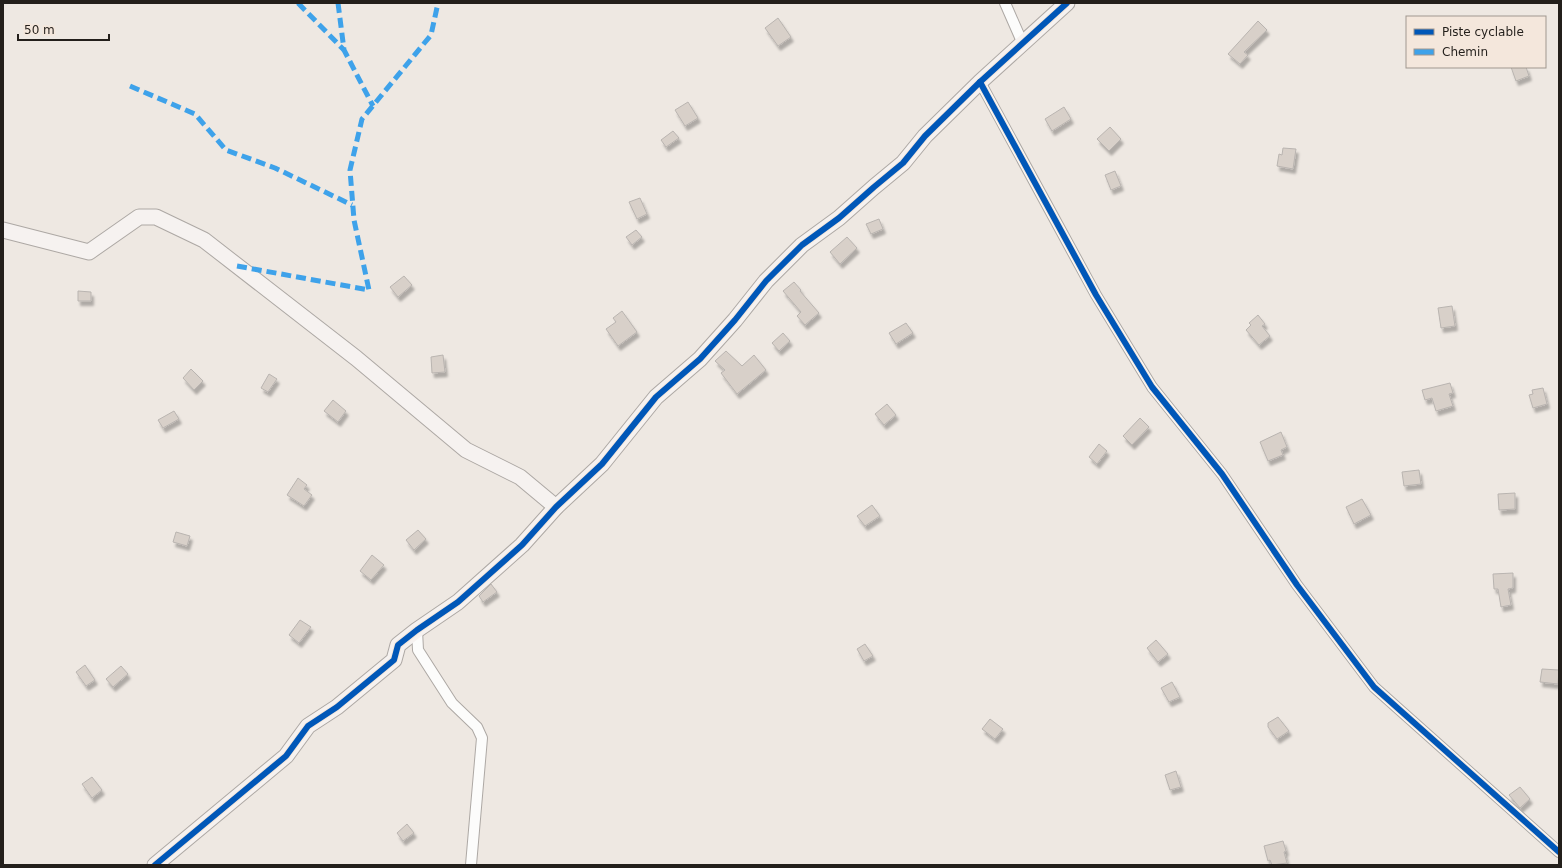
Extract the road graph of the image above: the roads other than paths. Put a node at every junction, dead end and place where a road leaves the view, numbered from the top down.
1 (1005, 3) edge
2 (1067, 3) edge
3 (1023, 44) junction
4 (980, 82) junction
5 (3, 230) edge
6 (556, 507) junction
7 (417, 630) junction
8 (1559, 852) edge
9 (155, 865) edge
10 (471, 865) edge

1 - 3 street
2 - 3 street
3 - 4 street
4 - 6 street
4 - 8 street
5 - 6 street
6 - 7 street
7 - 9 street
7 - 10 street

